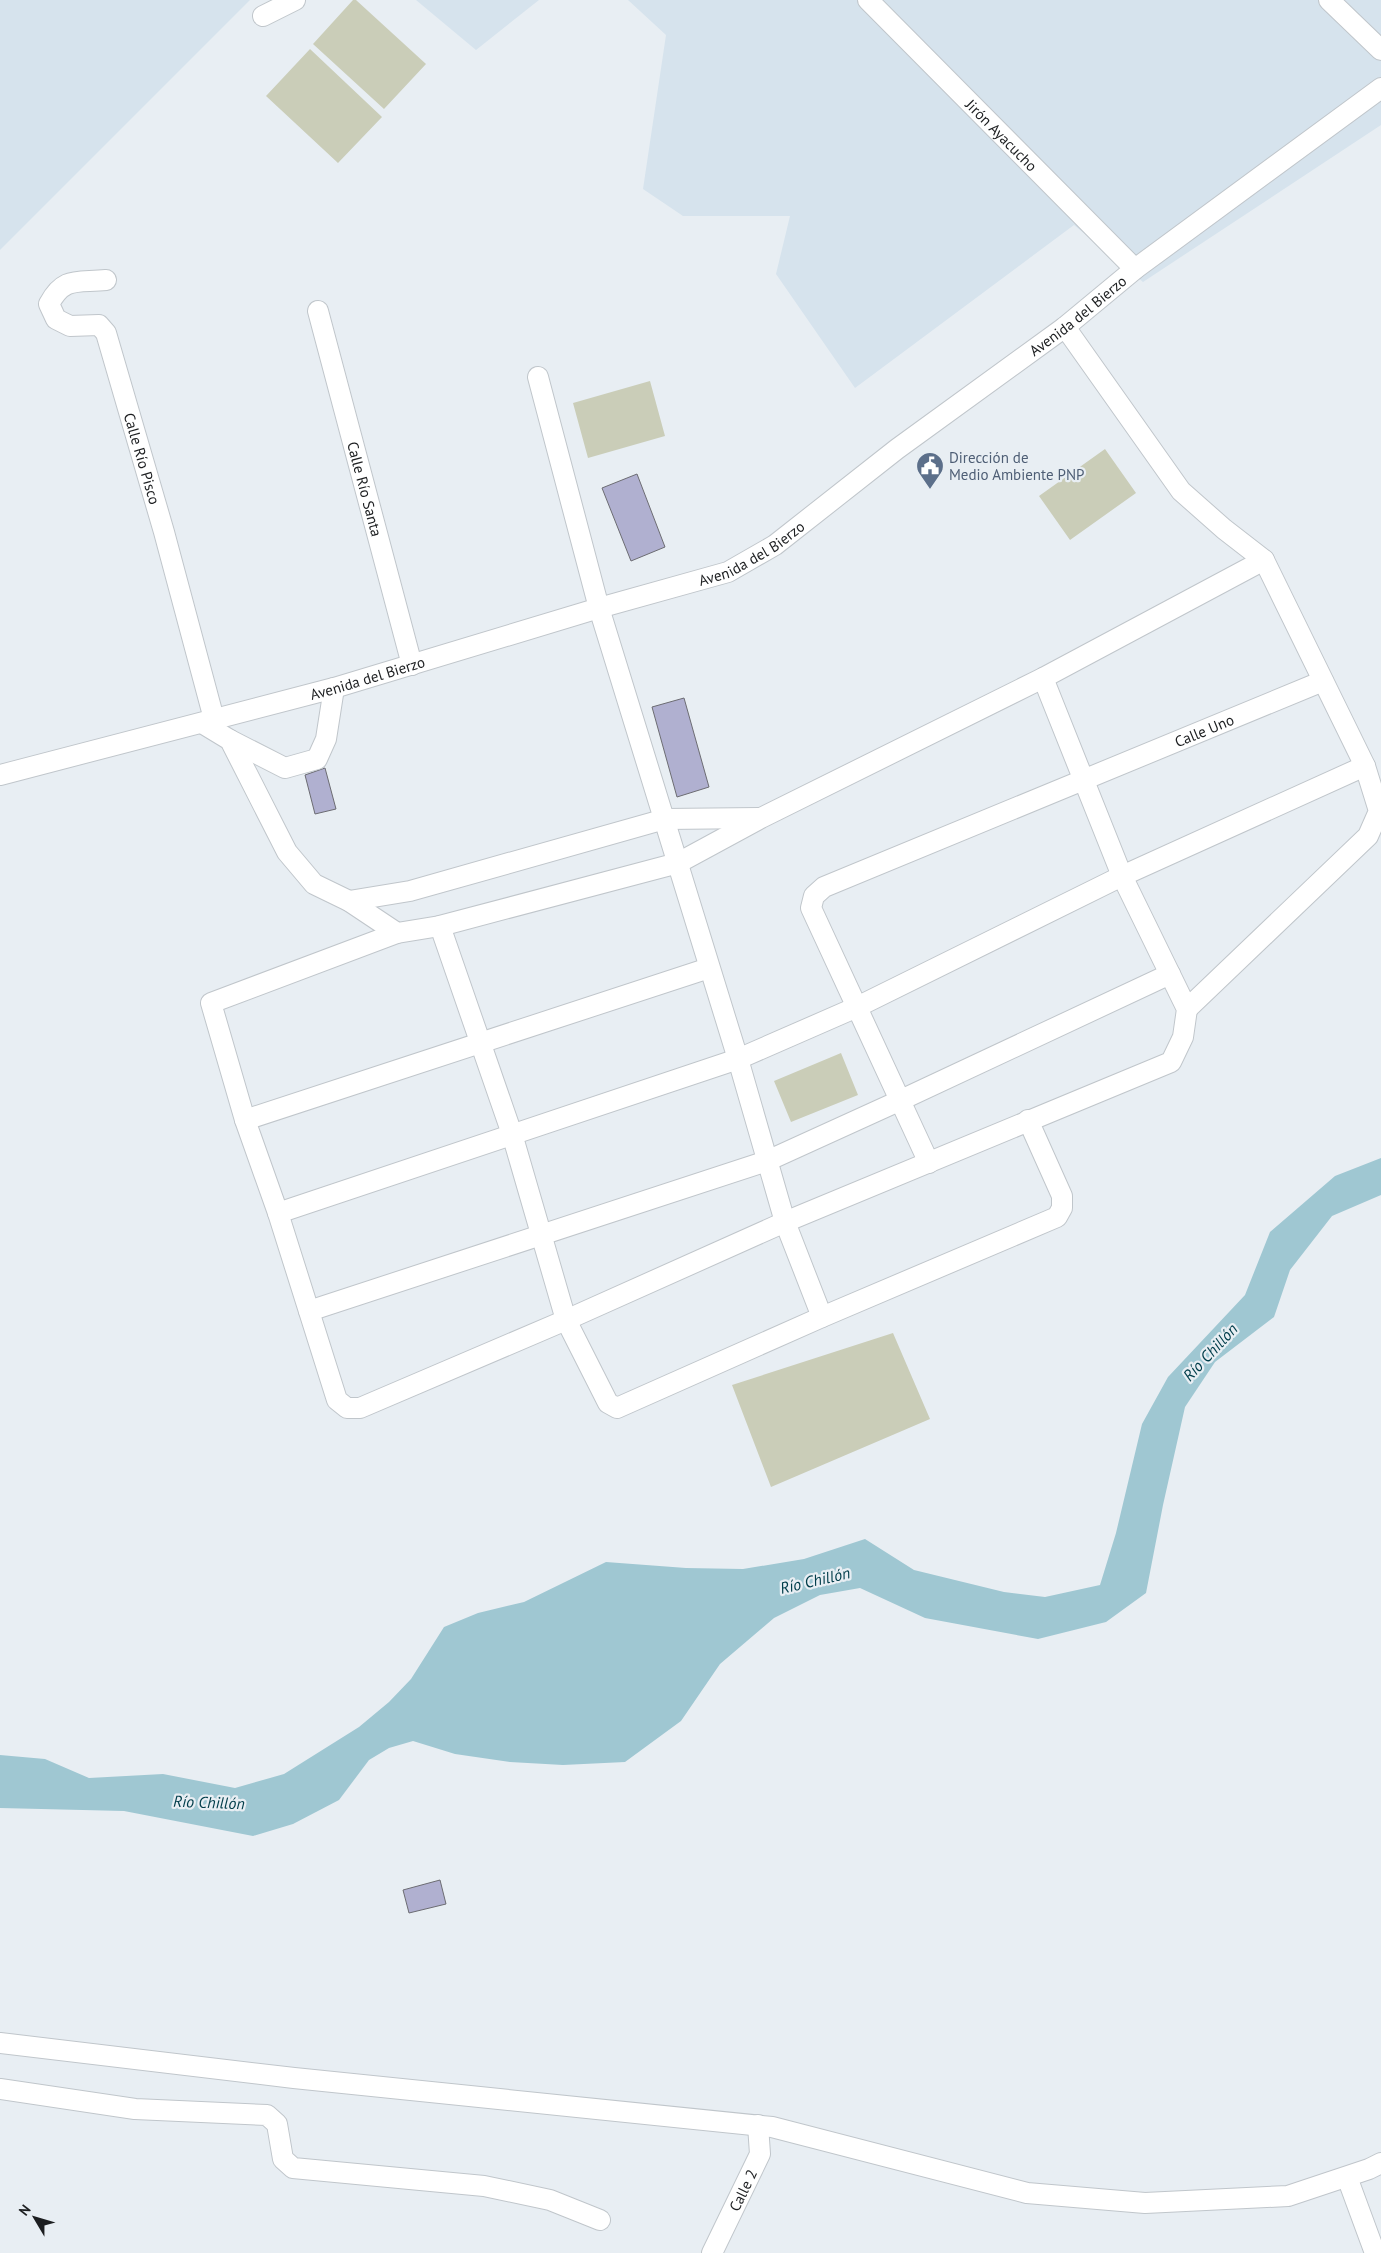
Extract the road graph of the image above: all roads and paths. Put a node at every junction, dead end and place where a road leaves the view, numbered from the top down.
1 (295, 0) edge
2 (868, 0) edge
3 (1329, 0) edge
4 (262, 16) dead end
5 (1381, 50) edge
6 (1381, 88) edge
7 (1135, 269) junction
8 (106, 280) dead end
9 (318, 311) dead end
10 (1065, 327) junction
11 (538, 377) dead end
12 (1264, 560) junction
13 (599, 608) junction
14 (412, 665) junction
15 (1043, 678) junction
16 (1323, 681) junction
17 (334, 688) junction
18 (208, 721) junction
19 (230, 740) junction
20 (1365, 766) junction
21 (0, 775) edge
22 (1084, 780) junction
23 (761, 818) junction
24 (665, 819) junction
25 (678, 863) junction
26 (1122, 876) junction
27 (349, 902) junction
28 (440, 926) junction
29 (397, 933) junction
30 (709, 968) junction
31 (1170, 974) junction
32 (857, 1007) junction
33 (1187, 1009) junction
34 (481, 1042) junction
35 (738, 1059) junction
36 (901, 1100) junction
37 (245, 1120) junction
38 (1028, 1120) junction
39 (512, 1134) junction
40 (767, 1161) junction
41 (929, 1163) junction
42 (278, 1213) junction
43 (785, 1222) junction
44 (541, 1234) junction
45 (309, 1310) junction
46 (822, 1317) junction
47 (566, 1320) junction
48 (0, 2043) edge
49 (0, 2089) edge
50 (758, 2125) junction
51 (1381, 2163) edge
52 (1347, 2177) junction
53 (600, 2220) dead end
54 (1376, 2248) edge
55 (712, 2253) edge

1 - 4 street
2 - 7 street, Jirón Ayacucho
3 - 5 street
6 - 7 street, Avenida del Bierzo
7 - 10 street, Avenida del Bierzo
8 - 18 street, Calle Río Pisco
9 - 14 street, Calle Río Santa
10 - 12 street
10 - 13 street, Avenida del Bierzo
11 - 13 street
12 - 15 street
12 - 16 street
13 - 14 street, Avenida del Bierzo
13 - 24 street
14 - 17 street, Avenida del Bierzo
15 - 22 street
15 - 23 street
16 - 20 street
16 - 22 street, Calle Uno
17 - 18 street, Avenida del Bierzo
17 - 19 street
18 - 19 street
18 - 21 street, Avenida del Bierzo
19 - 27 street
20 - 26 street
20 - 33 street
22 - 26 street
22 - 32 street, Calle Uno
23 - 24 street
23 - 25 street
24 - 25 street
24 - 27 street
25 - 28 street
25 - 30 street
26 - 31 street
26 - 32 street
27 - 29 street
28 - 29 street
28 - 34 street
29 - 37 street
30 - 34 street
30 - 35 street
31 - 33 street
31 - 36 street
32 - 35 street
32 - 36 street, Calle Uno
33 - 38 street
34 - 37 street
34 - 39 street
35 - 39 street
35 - 40 street
36 - 40 street
36 - 41 street, Calle Uno
37 - 42 street
38 - 41 street
38 - 46 street
39 - 42 street
39 - 44 street
40 - 43 street
40 - 44 street
41 - 43 street
42 - 45 street
43 - 46 street
43 - 47 street
44 - 45 street
44 - 47 street
45 - 47 street
46 - 47 street
48 - 50 street
49 - 53 street
50 - 52 street
50 - 55 street, Calle 2
51 - 52 street
52 - 54 street

